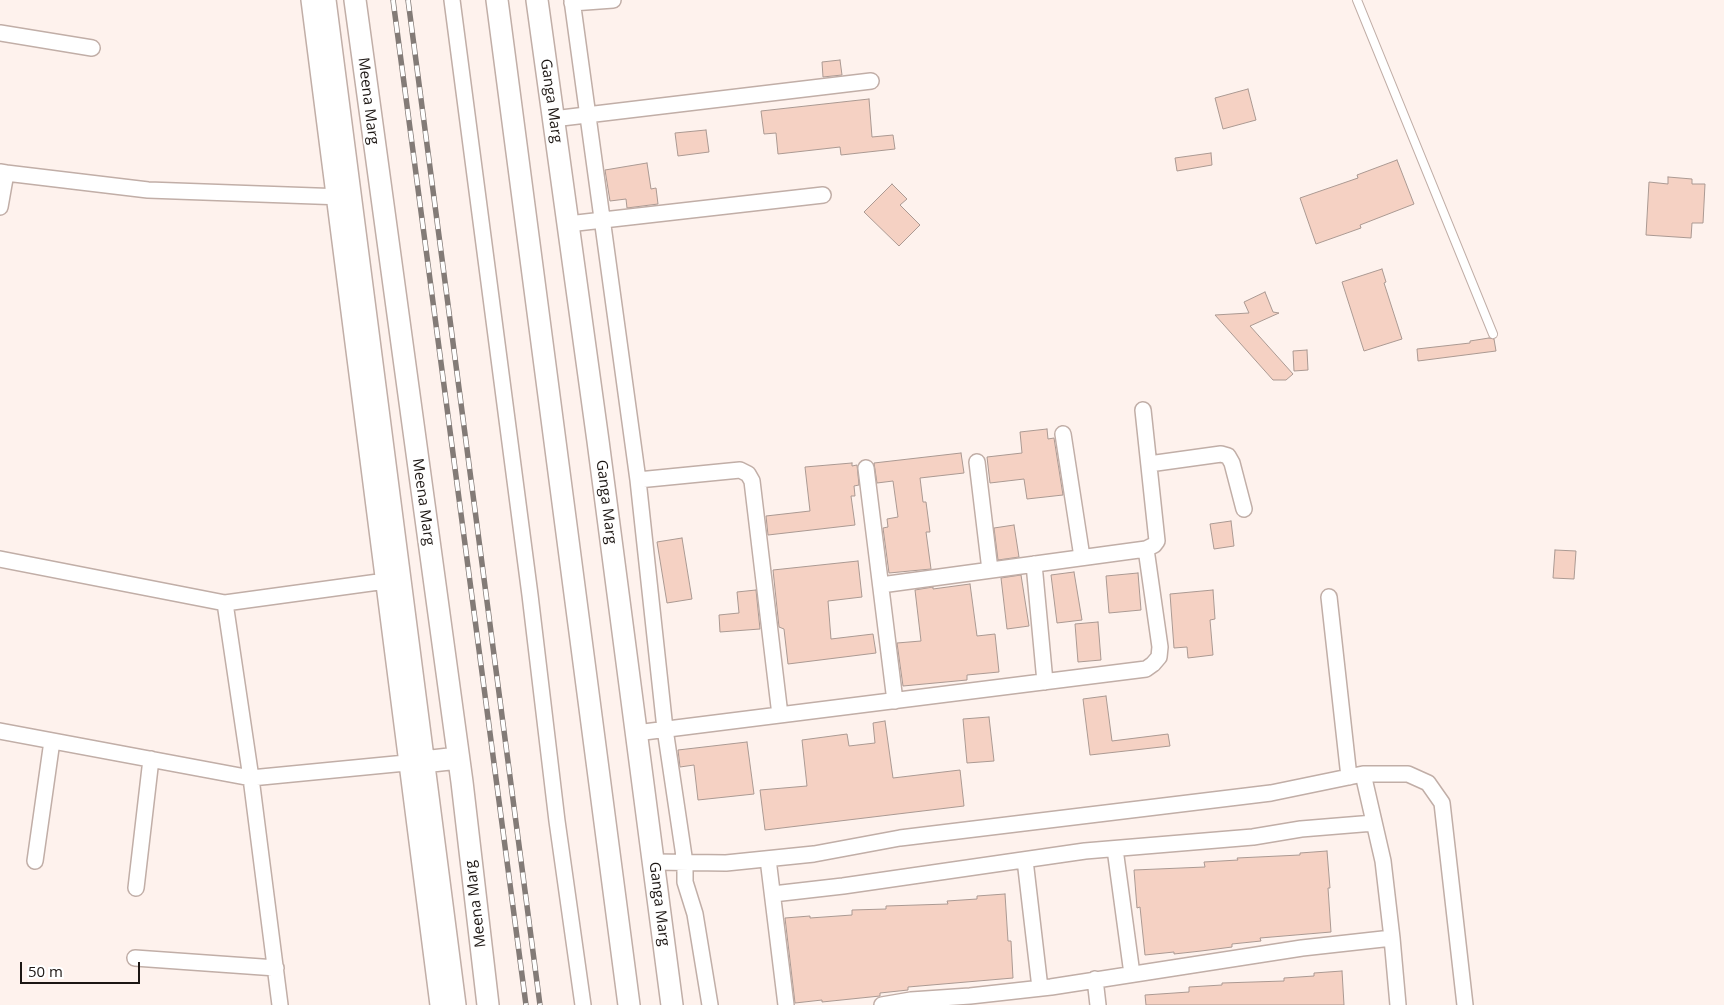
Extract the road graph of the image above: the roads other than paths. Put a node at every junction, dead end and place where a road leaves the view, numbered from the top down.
1 (309, 0) edge
2 (324, 0) edge
3 (355, 0) edge
4 (452, 0) edge
5 (497, 0) edge
6 (537, 0) edge
7 (613, 0) edge
8 (1357, 0) edge
9 (572, 2) edge
10 (0, 33) edge
11 (92, 48) dead end
12 (872, 80) dead end
13 (587, 115) junction
14 (553, 119) junction
15 (3, 172) edge
16 (823, 195) dead end
17 (342, 197) junction
18 (0, 207) edge
19 (602, 220) junction
20 (568, 224) junction
21 (1493, 334) dead end
22 (1143, 410) dead end
23 (1063, 434) dead end
24 (977, 462) dead end
25 (1149, 464) junction
26 (866, 468) dead end
27 (638, 480) junction
28 (1244, 509) dead end
29 (1146, 549) junction
30 (1082, 557) junction
31 (0, 559) edge
32 (1034, 564) junction
33 (990, 570) junction
34 (433, 573) junction
35 (392, 580) junction
36 (881, 585) junction
37 (1329, 597) dead end
38 (225, 603) junction
39 (1045, 682) junction
40 (895, 701) junction
41 (780, 715) junction
42 (666, 730) junction
43 (0, 731) edge
44 (636, 733) junction
45 (52, 741) junction
46 (458, 758) junction
47 (151, 759) junction
48 (416, 762) junction
49 (1356, 776) junction
50 (251, 778) junction
51 (1374, 823) junction
52 (1115, 849) junction
53 (768, 859) junction
54 (1025, 860) junction
55 (35, 861) dead end
56 (653, 862) junction
57 (685, 863) junction
58 (136, 888) dead end
59 (773, 894) junction
60 (1392, 938) junction
61 (136, 958) dead end
62 (276, 968) junction
63 (1132, 974) junction
64 (1095, 979) junction
65 (1040, 988) junction
66 (280, 1005) edge
67 (438, 1005) edge
68 (455, 1005) edge
69 (488, 1005) edge
70 (583, 1005) edge
71 (629, 1005) edge
72 (672, 1005) edge
73 (710, 1005) edge
74 (786, 1005) edge
75 (882, 1005) edge
76 (1098, 1005) edge
77 (1398, 1005) edge
78 (1465, 1005) edge

1 - 17 street
2 - 17 street, Meena Marg
3 - 34 street, Meena Marg
4 - 70 street
5 - 71 street
6 - 14 street, Ganga Marg
7 - 9 street
8 - 21 lane
9 - 13 street
10 - 11 street
12 - 13 street
13 - 14 street
13 - 19 street
14 - 20 street, Ganga Marg
15 - 17 street
15 - 18 street
16 - 19 street
17 - 35 street, Meena Marg
19 - 20 street
19 - 27 street
20 - 44 street, Ganga Marg
22 - 25 street
23 - 30 street
24 - 33 street
25 - 28 street
25 - 29 street
26 - 36 street
27 - 41 street
27 - 42 street
29 - 30 street
29 - 39 street
30 - 32 street
31 - 38 street
32 - 33 street
32 - 39 street
33 - 36 street
34 - 35 street
34 - 46 street, Meena Marg
35 - 38 street
35 - 48 street, Meena Marg
36 - 40 street
37 - 49 street
38 - 50 street
39 - 40 street
40 - 41 street
41 - 42 street
42 - 44 street
42 - 57 street
43 - 45 street
44 - 56 street, Ganga Marg
45 - 47 street
45 - 55 street
46 - 48 street
46 - 69 street, Meena Marg
47 - 50 street
47 - 58 street
48 - 50 street
48 - 67 street
48 - 68 street, Meena Marg
49 - 51 street
49 - 53 street
49 - 78 street
50 - 62 street
51 - 52 street
51 - 60 street
52 - 54 street
52 - 63 street
53 - 57 street
53 - 59 street
54 - 59 street
54 - 65 street
56 - 57 street
56 - 72 street, Ganga Marg
57 - 73 street
59 - 74 street
60 - 63 street
60 - 77 street
61 - 62 street
62 - 66 street
63 - 64 street
64 - 65 street
64 - 76 street
65 - 75 street

